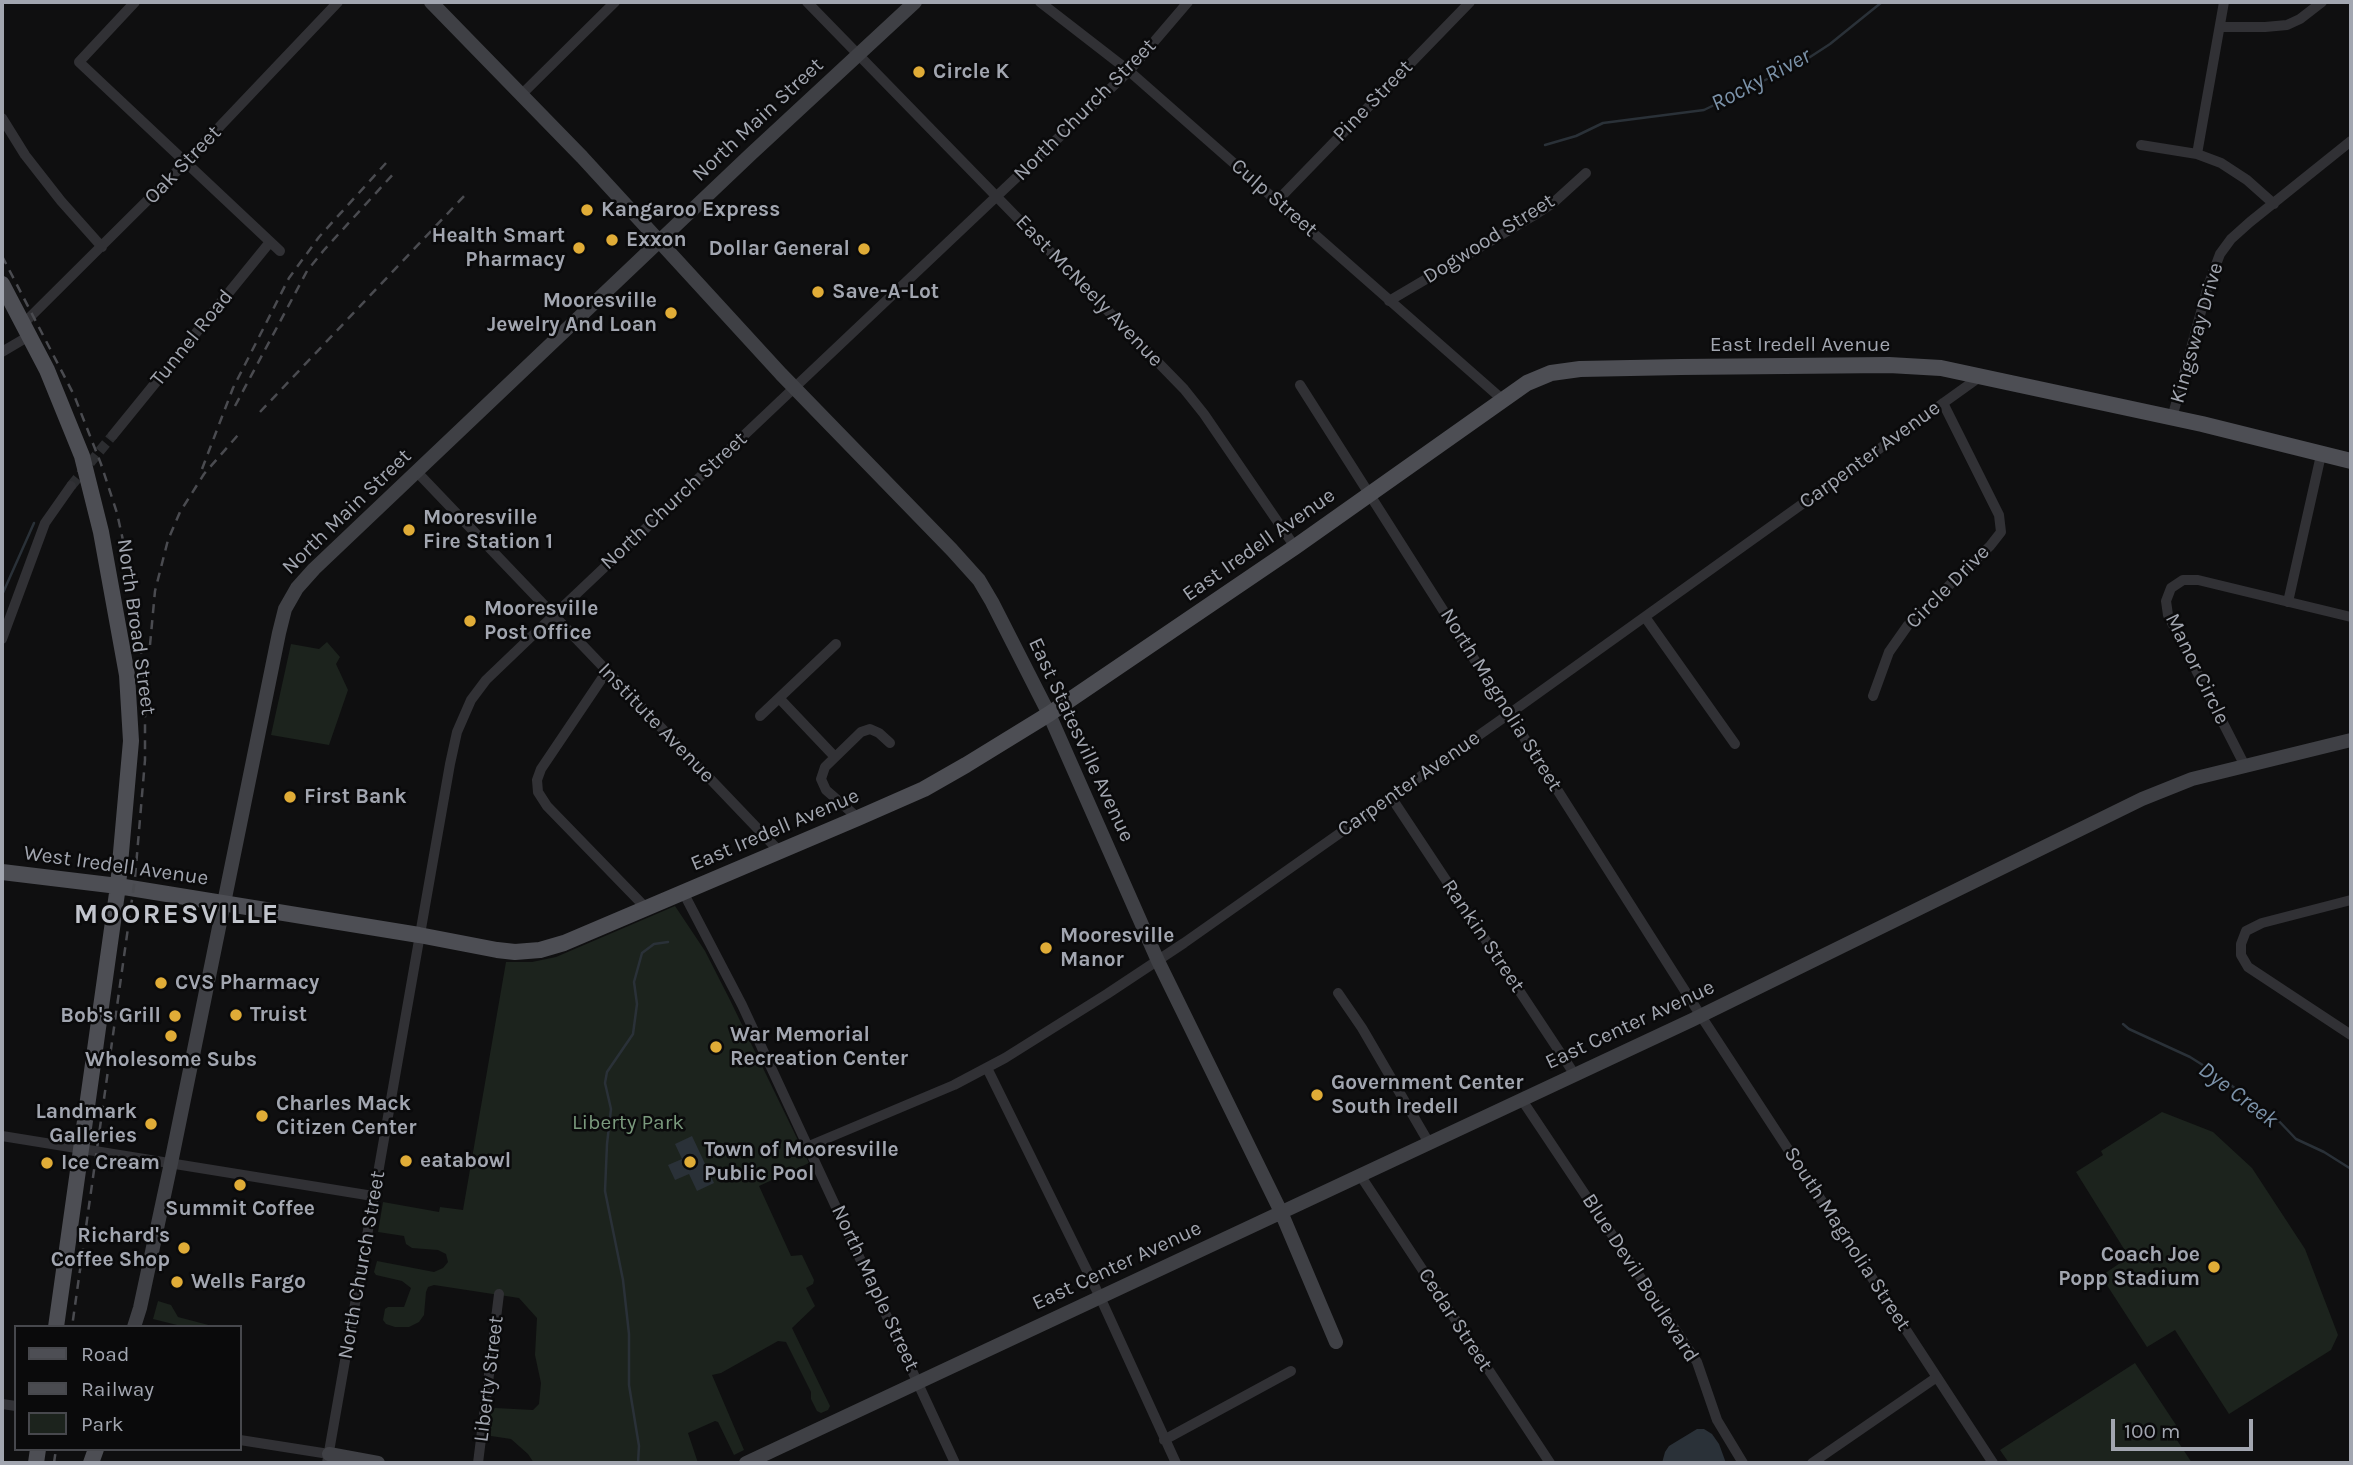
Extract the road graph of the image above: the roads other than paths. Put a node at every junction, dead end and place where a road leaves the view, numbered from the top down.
1 (135, 2) edge
2 (338, 2) edge
3 (431, 2) edge
4 (615, 2) edge
5 (807, 2) edge
6 (915, 2) edge
7 (1040, 2) edge
8 (1188, 2) edge
9 (1468, 2) edge
10 (2224, 2) edge
11 (2322, 2) edge
12 (2220, 27) junction
13 (859, 53) junction
14 (1129, 71) junction
15 (521, 95) junction
16 (2, 118) edge
17 (2351, 141) edge
18 (2141, 145) dead end
19 (2197, 154) junction
20 (186, 162) junction
21 (1586, 173) dead end
22 (998, 197) junction
23 (1277, 201) junction
24 (2274, 204) junction
25 (270, 242) junction
26 (659, 242) junction
27 (102, 247) junction
28 (280, 251) dead end
29 (2, 284) edge
30 (1389, 301) junction
31 (26, 330) junction
32 (2, 352) edge
33 (1981, 376) junction
34 (1300, 385) dead end
35 (795, 387) junction
36 (1503, 400) junction
37 (1943, 403) junction
38 (2172, 418) junction
39 (113, 435) tunnel mouth
40 (2321, 455) junction
41 (2351, 461) edge
42 (417, 472) junction
43 (71, 486) tunnel mouth
44 (1370, 494) junction
45 (1294, 547) junction
46 (2288, 602) junction
47 (553, 615) junction
48 (1645, 617) junction
49 (2351, 617) edge
50 (2, 639) edge
51 (836, 644) dead end
52 (607, 671) junction
53 (1873, 696) dead end
54 (779, 698) junction
55 (1049, 713) junction
56 (1509, 714) junction
57 (760, 716) dead end
58 (2351, 740) edge
59 (890, 743) dead end
60 (1735, 744) dead end
61 (835, 757) junction
62 (2245, 766) junction
63 (1391, 797) junction
64 (858, 818) junction
65 (779, 851) junction
66 (2, 872) edge
67 (118, 886) junction
68 (683, 892) junction
69 (2351, 900) edge
70 (225, 903) junction
71 (646, 908) junction
72 (419, 935) junction
73 (1158, 961) junction
74 (1338, 993) dead end
75 (1701, 1016) junction
76 (2351, 1035) edge
77 (987, 1068) junction
78 (1575, 1074) junction
79 (1522, 1100) junction
80 (2, 1136) edge
81 (1429, 1143) junction
82 (809, 1146) junction
83 (82, 1148) junction
84 (171, 1163) junction
85 (1360, 1175) junction
86 (373, 1196) junction
87 (1281, 1212) junction
88 (499, 1294) dead end
89 (1100, 1297) junction
90 (56, 1325) edge
91 (135, 1325) edge
92 (1336, 1342) dead end
93 (1291, 1371) dead end
94 (1937, 1377) junction
95 (919, 1383) junction
96 (242, 1440) edge
97 (1164, 1440) junction
98 (328, 1459) edge
99 (378, 1463) edge
100 (478, 1463) edge
101 (746, 1463) edge
102 (955, 1463) edge
103 (1176, 1463) edge
104 (1550, 1463) edge
105 (1743, 1463) edge
106 (1812, 1463) edge
107 (1993, 1463) edge

1 - 20 street
2 - 20 street, Oak Street
3 - 15 street, East Statesville Avenue
4 - 15 street
5 - 13 street, East McNeely Avenue
6 - 13 street, North Main Street
7 - 14 street, Culp Street
8 - 14 street, North Church Street
9 - 23 street, Pine Street
10 - 12 street
11 - 12 street
12 - 19 street
13 - 22 street, East McNeely Avenue
13 - 26 street, North Main Street
14 - 22 street, North Church Street
14 - 23 street, Culp Street
15 - 26 street, East Statesville Avenue
16 - 27 street
17 - 24 street, Kingsway Drive
18 - 19 street
19 - 24 street
20 - 25 street
20 - 27 street, Oak Street
21 - 30 street, Dogwood Street
22 - 35 street, North Church Street
22 - 45 street, East McNeely Avenue
23 - 30 street, Culp Street
24 - 38 street, Kingsway Drive
25 - 28 street
25 - 39 street, Tunnel Road
26 - 35 street, East Statesville Avenue
26 - 42 street, North Main Street
27 - 31 street, Oak Street
29 - 31 main road, North Broad Street
30 - 36 street, Culp Street
31 - 32 street, Oak Street
31 - 67 main road, North Broad Street
33 - 36 main road, East Iredell Avenue
33 - 37 street, Carpenter Avenue
33 - 38 main road, East Iredell Avenue
34 - 44 street, North Magnolia Street
35 - 47 street, North Church Street
35 - 55 street, East Statesville Avenue
36 - 44 main road, East Iredell Avenue
37 - 48 street, Carpenter Avenue
37 - 53 street, Circle Drive
38 - 40 main road, East Iredell Avenue
40 - 41 main road, East Iredell Avenue
40 - 46 street
42 - 47 street, Institute Avenue
42 - 70 street, North Main Street
43 - 50 street
44 - 45 main road, East Iredell Avenue
44 - 56 street, North Magnolia Street
45 - 55 main road, East Iredell Avenue
46 - 49 street, Manor Circle
46 - 62 street, Manor Circle
47 - 52 street, Institute Avenue
47 - 72 street, North Church Street
48 - 56 street, Carpenter Avenue
48 - 60 street
51 - 54 street
52 - 65 street, Institute Avenue
52 - 71 street
54 - 57 street
54 - 61 street
55 - 64 main road, East Iredell Avenue
55 - 73 street, East Statesville Avenue
56 - 63 street, Carpenter Avenue
56 - 75 street, North Magnolia Street
58 - 62 street, East Center Avenue
59 - 61 street
61 - 64 street
62 - 75 street, East Center Avenue
63 - 73 street, Carpenter Avenue
63 - 78 street, Rankin Street
64 - 65 main road, East Iredell Avenue
65 - 68 main road, East Iredell Avenue
66 - 67 main road, West Iredell Avenue
67 - 70 main road, West Iredell Avenue
67 - 83 main road, North Broad Street
68 - 71 main road, East Iredell Avenue
68 - 82 street, North Maple Street
69 - 76 street
70 - 72 main road, East Iredell Avenue
70 - 84 street, North Main Street
71 - 72 main road, East Iredell Avenue
72 - 86 street, North Church Street
73 - 77 street, Carpenter Avenue
73 - 87 street, East Statesville Avenue
74 - 81 street
75 - 78 street, East Center Avenue
75 - 94 street, South Magnolia Street
77 - 82 street, Carpenter Avenue
77 - 89 street
78 - 79 street, East Center Avenue
79 - 81 street, East Center Avenue
79 - 105 street, Blue Devil Boulevard
80 - 83 street
81 - 85 street, East Center Avenue
82 - 95 street, North Maple Street
83 - 84 street
83 - 90 main road, North Broad Street
84 - 86 street
84 - 91 street, North Main Street
85 - 87 street, East Center Avenue
85 - 104 street, Cedar Street
86 - 98 street, North Church Street
87 - 89 street, East Center Avenue
87 - 92 street, East Statesville Avenue
88 - 100 street, Liberty Street
89 - 95 street, East Center Avenue
89 - 97 street
93 - 97 street
94 - 106 street
94 - 107 street, South Magnolia Street
95 - 101 street, East Center Avenue
95 - 102 street, North Maple Street
96 - 98 street
97 - 103 street
98 - 99 street

